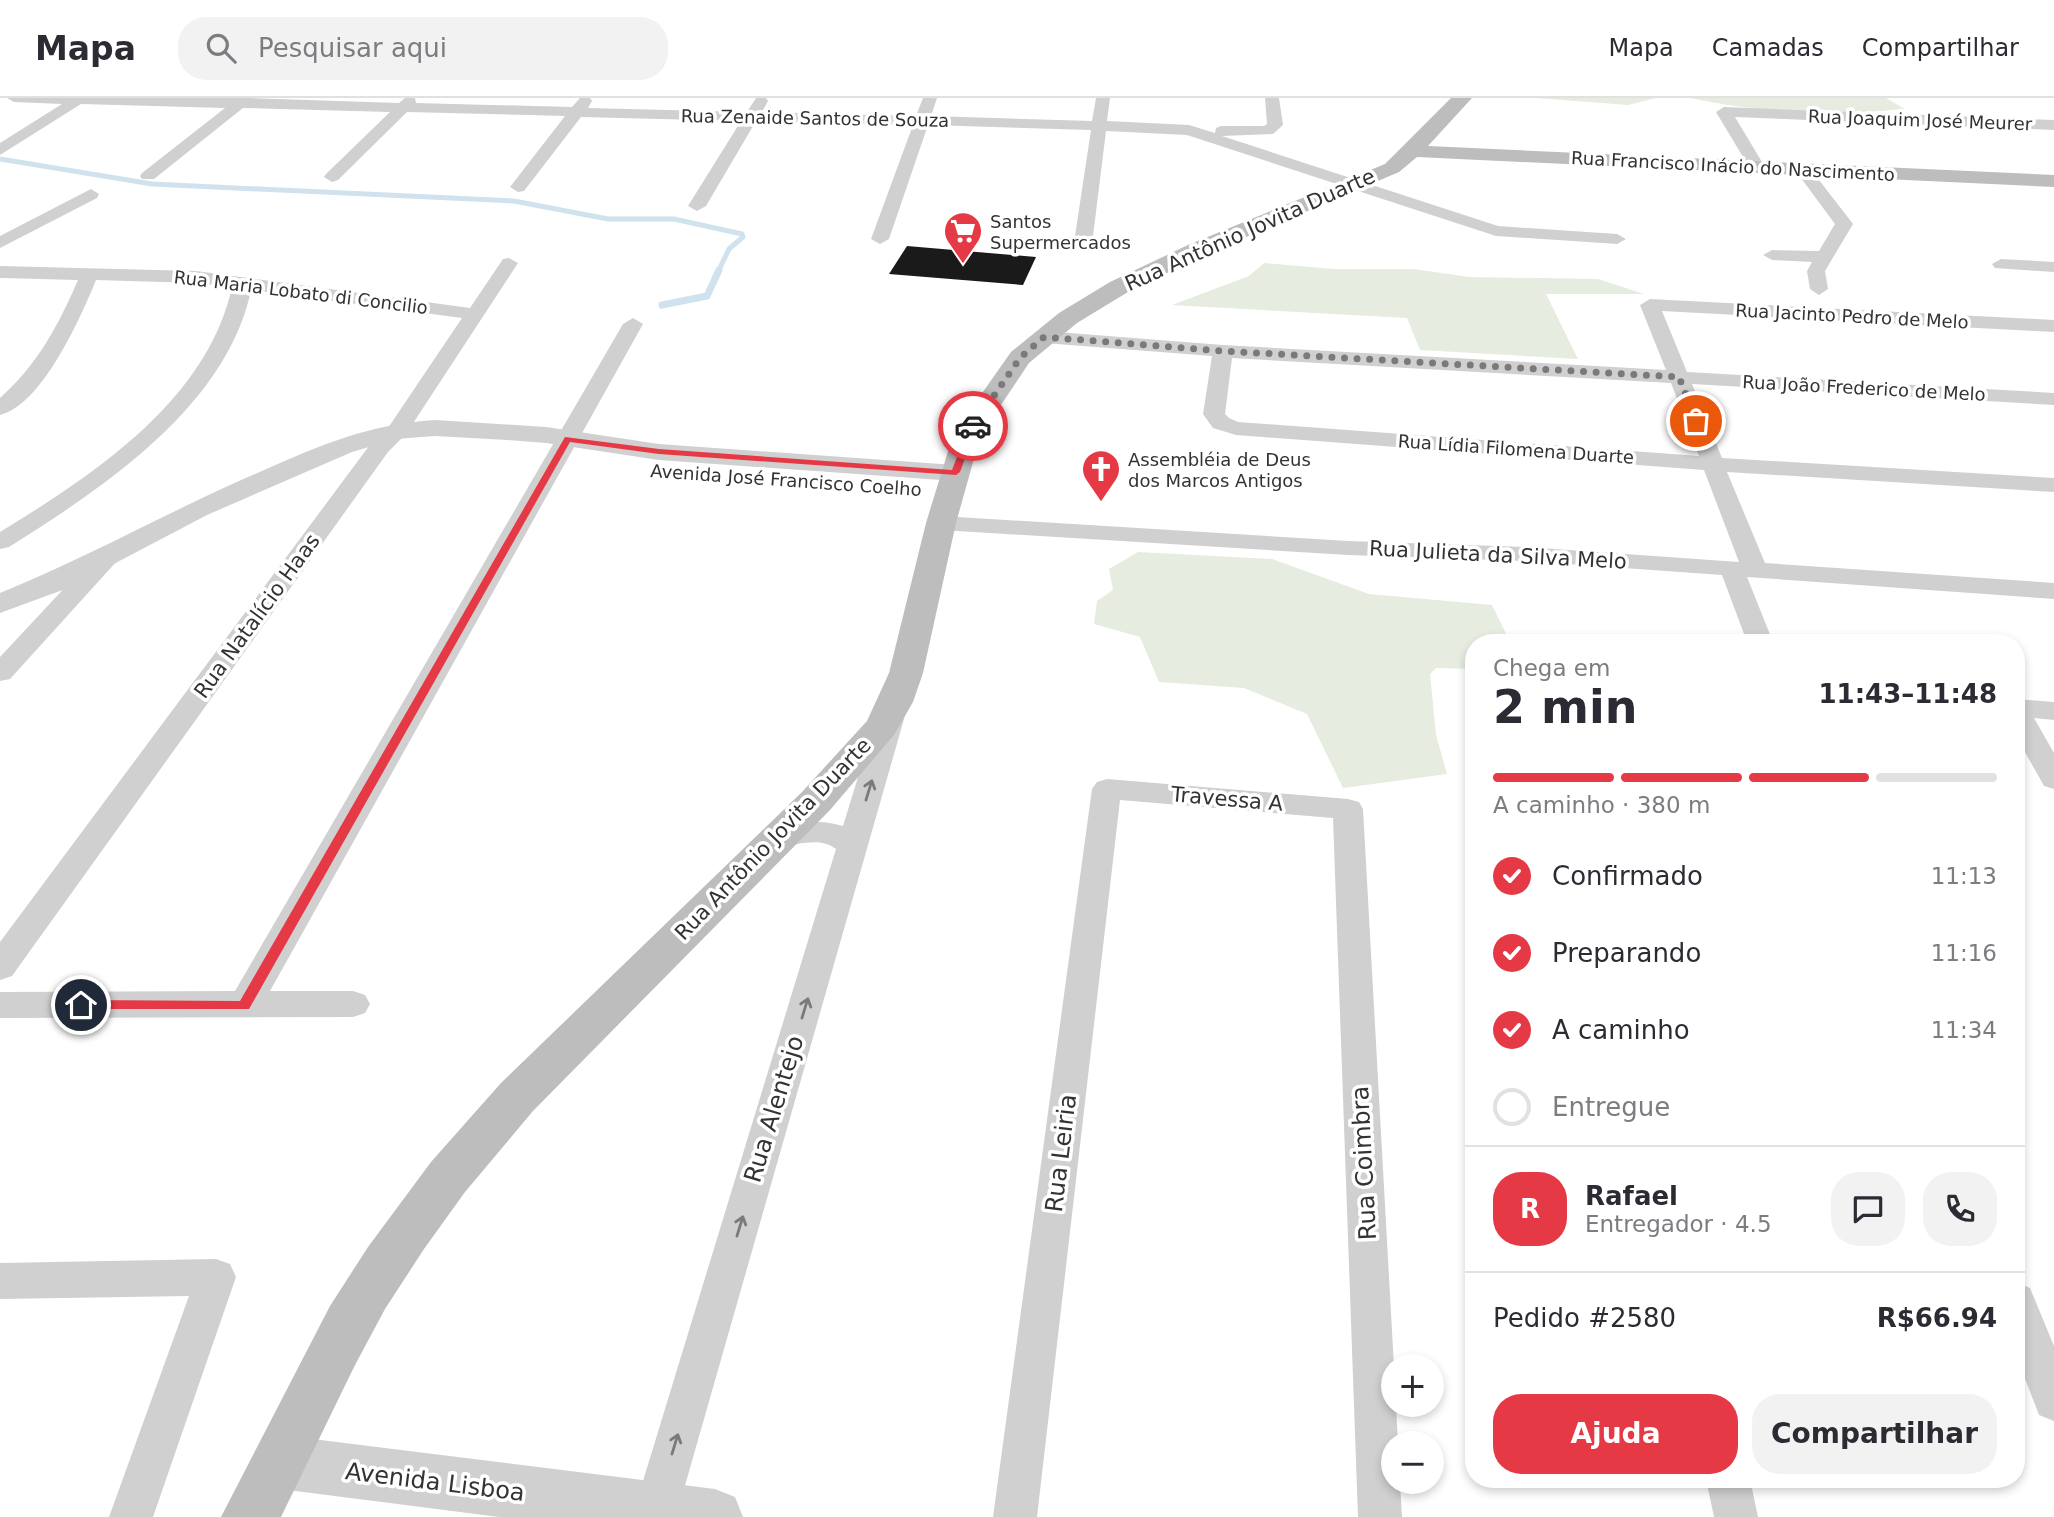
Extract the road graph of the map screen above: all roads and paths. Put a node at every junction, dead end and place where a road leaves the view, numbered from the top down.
1 (14, 98) edge
2 (587, 98) edge
3 (762, 98) edge
4 (930, 98) edge
5 (1103, 98) edge
6 (1272, 98) edge
7 (1462, 98) edge
8 (80, 99) edge
9 (242, 101) edge
10 (408, 103) edge
11 (1999, 107) dead end
12 (576, 112) junction
13 (752, 116) junction
14 (922, 121) junction
15 (2016, 124) junction
16 (1100, 125) junction
17 (2054, 125) edge
18 (1189, 130) junction
19 (0, 150) edge
20 (1412, 152) junction
21 (1756, 167) junction
22 (1803, 170) junction
23 (148, 176) dead end
24 (332, 177) dead end
25 (2054, 181) edge
26 (1356, 183) junction
27 (519, 187) dead end
28 (91, 194) dead end
29 (697, 206) dead end
30 (1084, 236) dead end
31 (880, 239) dead end
32 (1617, 239) dead end
33 (0, 243) edge
34 (1772, 255) dead end
35 (1824, 257) junction
36 (509, 262) dead end
37 (2001, 264) dead end
38 (2054, 267) edge
39 (0, 272) edge
40 (89, 274) junction
41 (243, 282) junction
42 (1819, 289) dead end
43 (475, 314) junction
44 (633, 324) dead end
45 (2054, 326) edge
46 (1044, 337) junction
47 (1223, 351) junction
48 (1679, 377) junction
49 (2054, 399) edge
50 (0, 409) edge
51 (387, 440) junction
52 (562, 448) junction
53 (1713, 464) junction
54 (2054, 485) edge
55 (949, 496) junction
56 (0, 542) edge
57 (108, 556) junction
58 (1743, 569) junction
59 (2054, 591) edge
60 (0, 604) edge
61 (1758, 634) edge
62 (0, 673) edge
63 (895, 702) junction
64 (2025, 710) edge
65 (2054, 711) edge
66 (2025, 726) edge
67 (2054, 779) edge
68 (1107, 789) joint
69 (1348, 809) joint
70 (779, 837) junction
71 (852, 846) junction
72 (0, 967) edge
73 (353, 1004) dead end
74 (0, 1005) edge
75 (244, 1006) junction
76 (0, 1281) edge
77 (2025, 1324) edge
78 (2054, 1399) edge
79 (280, 1461) junction
80 (1730, 1488) edge
81 (655, 1513) edge
82 (131, 1517) edge
83 (250, 1517) edge
84 (715, 1517) edge
85 (1015, 1517) edge
86 (1380, 1517) edge
87 (1736, 1517) edge

1 - 8 street, Rua Zenaide Santos de Souza
2 - 12 street
3 - 13 street
4 - 14 street
5 - 16 street
6 - 18 street
7 - 20 main road, Rua Antônio Jovita Duarte
8 - 9 street, Rua Zenaide Santos de Souza
8 - 19 street
9 - 10 street, Rua Zenaide Santos de Souza
9 - 23 street
10 - 12 street, Rua Zenaide Santos de Souza
10 - 24 street
11 - 15 street
12 - 13 street, Rua Zenaide Santos de Souza
12 - 27 street
13 - 14 street, Rua Zenaide Santos de Souza
13 - 29 street
14 - 16 street, Rua Zenaide Santos de Souza
14 - 31 street
15 - 17 street, Rua Joaquim José Meurer
15 - 21 street, Rua Joaquim José Meurer
16 - 18 street, Rua Zenaide Santos de Souza
16 - 30 street
18 - 26 street, Rua Zenaide Santos de Souza
20 - 21 main road, Rua Francisco Inácio do Nascimento
20 - 26 main road, Rua Antônio Jovita Duarte
21 - 22 main road, Rua Francisco Inácio do Nascimento
22 - 25 main road, Rua Francisco Inácio do Nascimento
22 - 35 street
26 - 32 street, Rua Zenaide Santos de Souza
26 - 46 main road, Rua Antônio Jovita Duarte
28 - 33 street
34 - 35 street
35 - 42 street
36 - 43 street, Rua Natalício Haas
37 - 38 street
39 - 40 street, Rua Maria Lobato di Concilio
40 - 41 street, Rua Maria Lobato di Concilio
40 - 50 street
41 - 43 street, Rua Maria Lobato di Concilio
41 - 56 street
43 - 51 street, Rua Natalício Haas
44 - 52 street
45 - 48 street, Rua Jacinto Pedro de Melo
46 - 47 street, Rua João Frederico de Melo
46 - 55 main road, Rua Antônio Jovita Duarte
47 - 48 street, Rua João Frederico de Melo
47 - 53 street, Rua Lídia Filomena Duarte
48 - 49 street, Rua João Frederico de Melo
48 - 53 street
51 - 52 street, Avenida José Francisco Coelho
51 - 57 street, Avenida José Francisco Coelho
51 - 72 street, Rua Natalício Haas
52 - 55 street, Avenida José Francisco Coelho
52 - 75 street
53 - 54 street, Rua Lídia Filomena Duarte
53 - 58 street
55 - 58 street, Rua Julieta da Silva Melo
55 - 63 main road, Rua Antônio Jovita Duarte
57 - 60 street, Avenida José Francisco Coelho
57 - 62 street
58 - 59 street, Rua Julieta da Silva Melo
58 - 61 street
63 - 70 main road, Rua Antônio Jovita Duarte
71 -> 63 street, Rua Alentejo
64 - 65 street
66 - 67 street
68 - 69 street, Travessa A
68 - 85 street, Rua Leiria
69 - 86 street, Rua Coimbra
70 - 71 street
70 - 79 main road, Rua Antônio Jovita Duarte
81 -> 71 street, Rua Alentejo
73 - 75 street
74 - 75 street
76 - 82 street
77 - 78 street
79 - 81 street, Avenida Lisboa
79 - 83 main road, Rua Antônio Jovita Duarte
80 - 87 street
81 - 84 street, Avenida Lisboa

